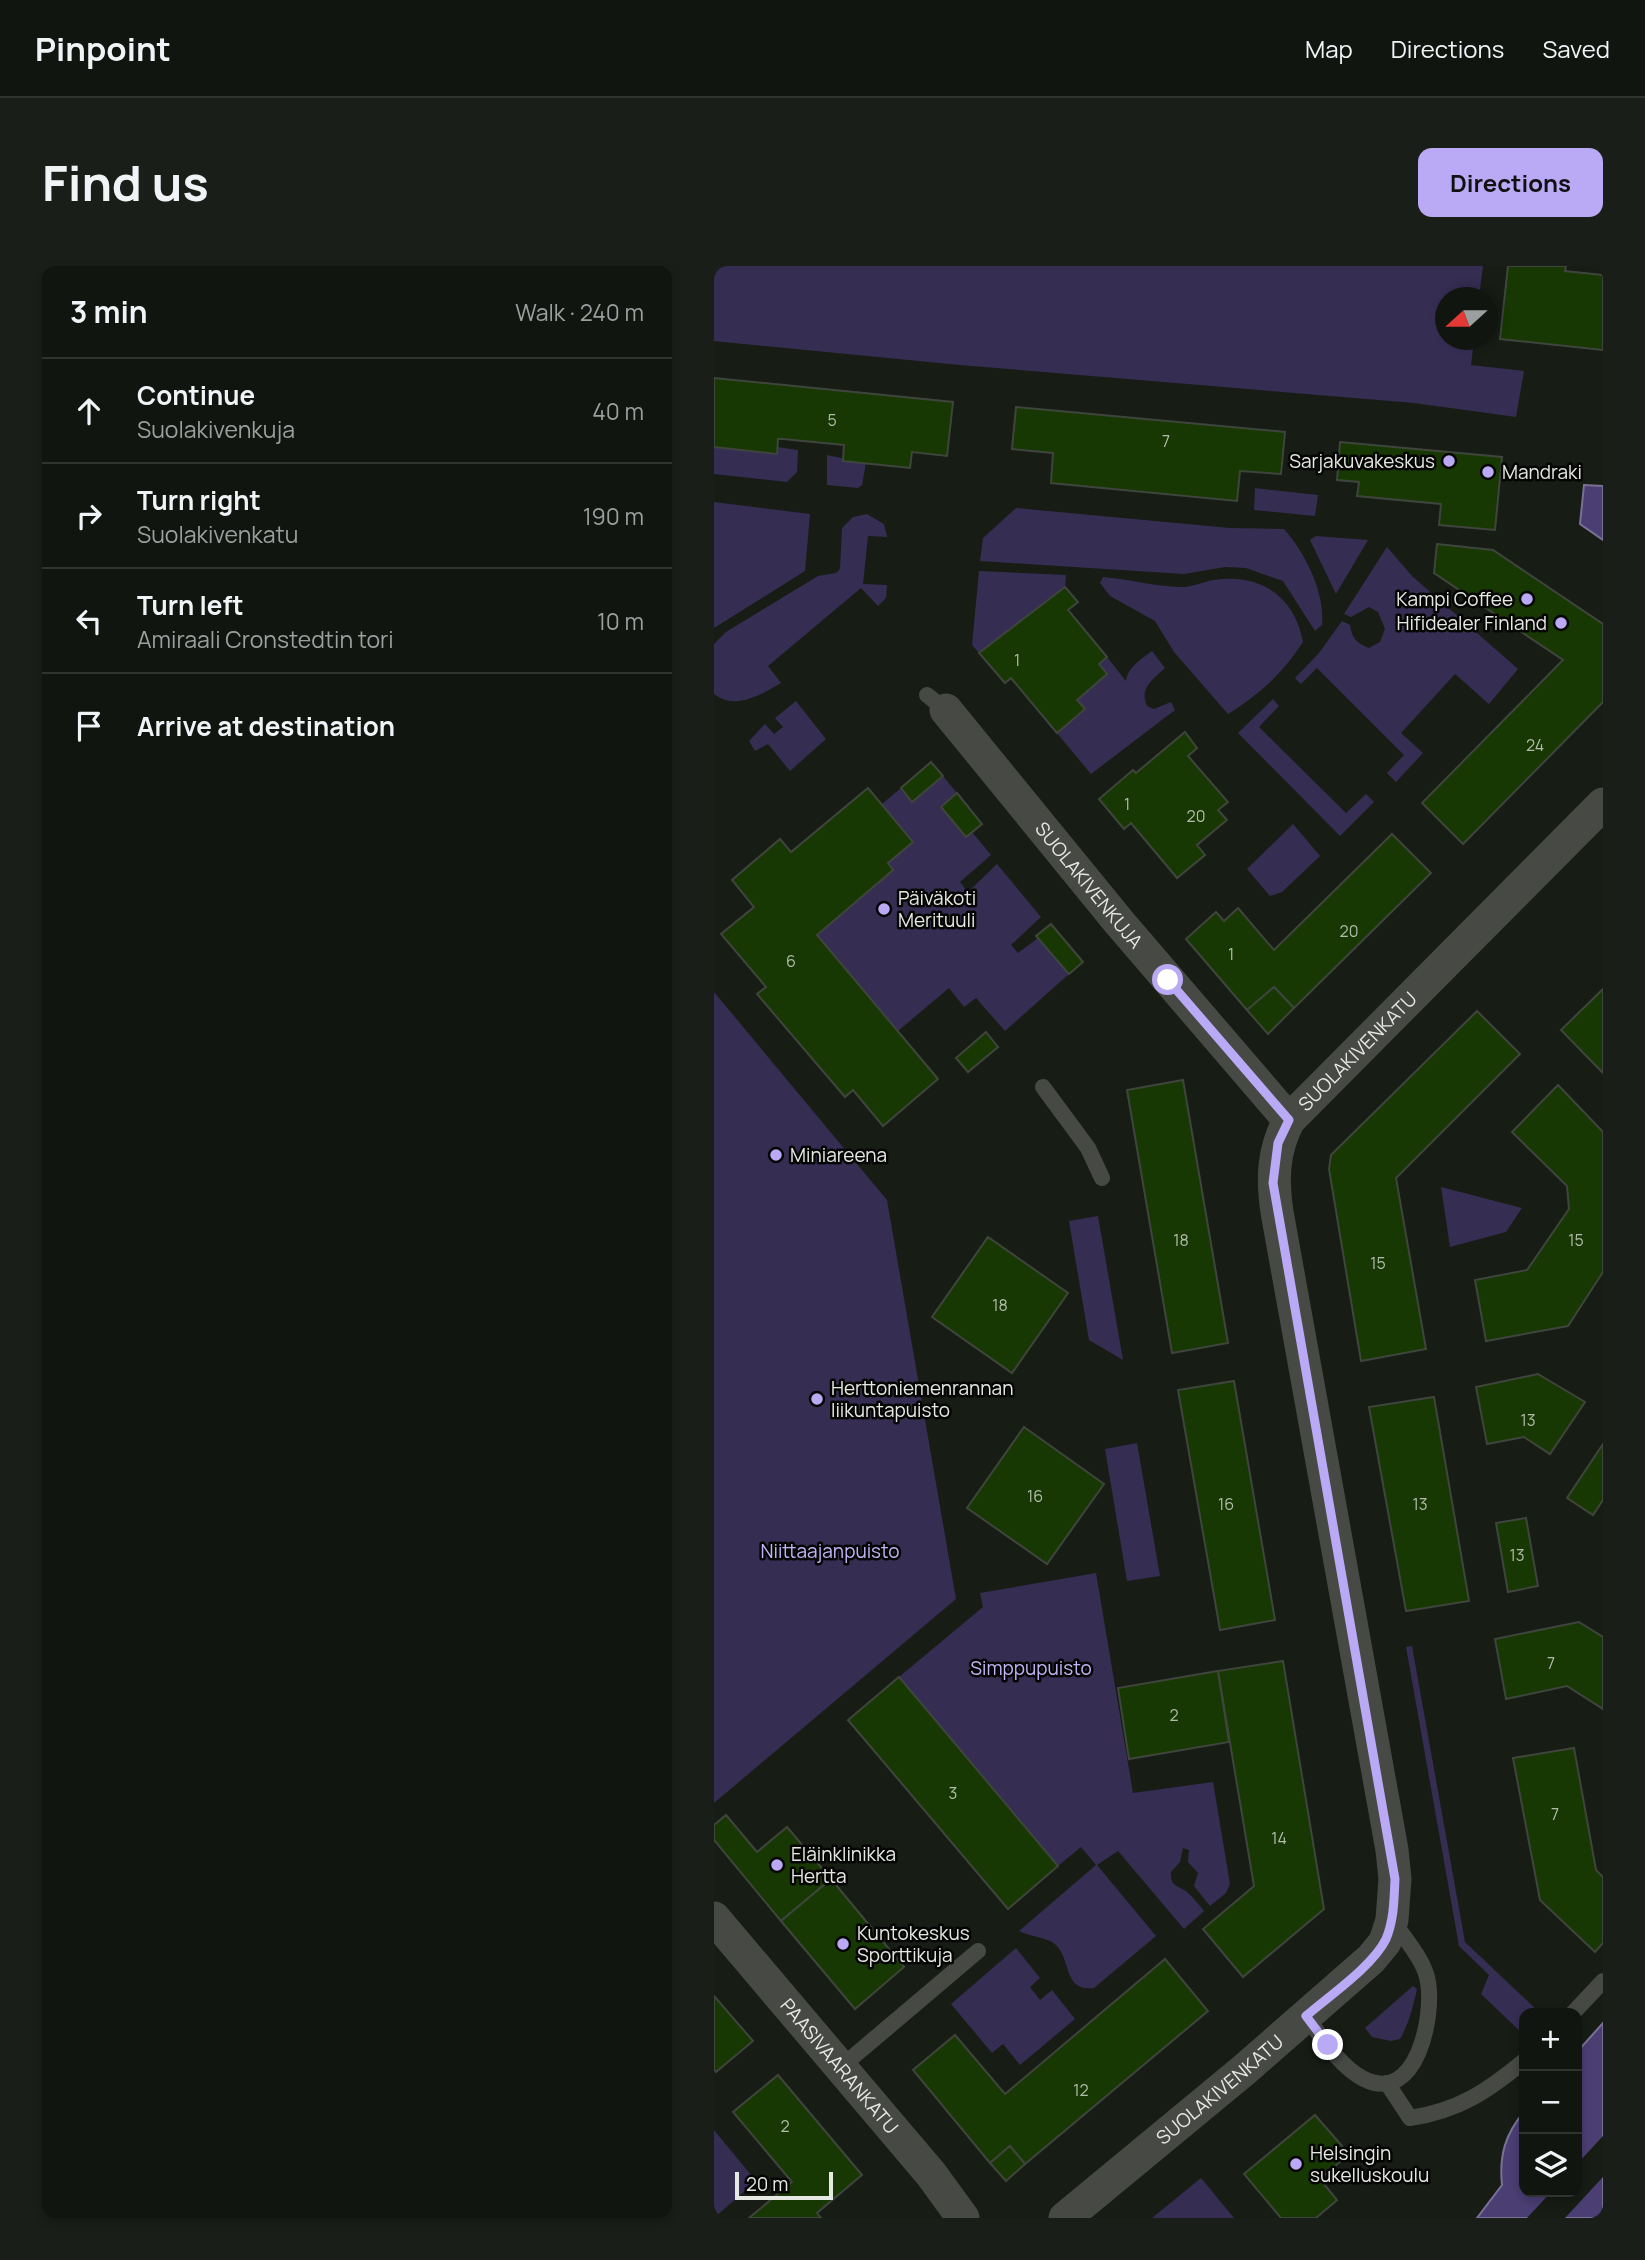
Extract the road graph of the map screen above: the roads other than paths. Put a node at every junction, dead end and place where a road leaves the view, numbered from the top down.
1 (937, 702) dead end
2 (1603, 804) edge
3 (1044, 1087) dead end
4 (1289, 1120) junction
5 (1102, 1178) dead end
6 (714, 1918) edge
7 (1392, 1920) junction
8 (978, 1951) dead end
9 (1603, 1981) edge
10 (1578, 2008) edge
11 (1306, 2016) junction
12 (1519, 2066) edge
13 (841, 2067) junction
14 (1387, 2083) junction
15 (962, 2218) edge
16 (1065, 2218) edge

1 - 4 street, SUOLAKIVENKUJA
2 - 4 street, SUOLAKIVENKATU
3 - 5 lane
4 - 7 street, SUOLAKIVENKATU
6 - 13 street, PAASIVAARANKATU
7 - 11 street, SUOLAKIVENKATU
7 - 14 lane
8 - 13 lane
9 - 10 lane
11 - 14 lane
11 - 16 street, SUOLAKIVENKATU
12 - 14 lane
13 - 15 street, PAASIVAARANKATU

